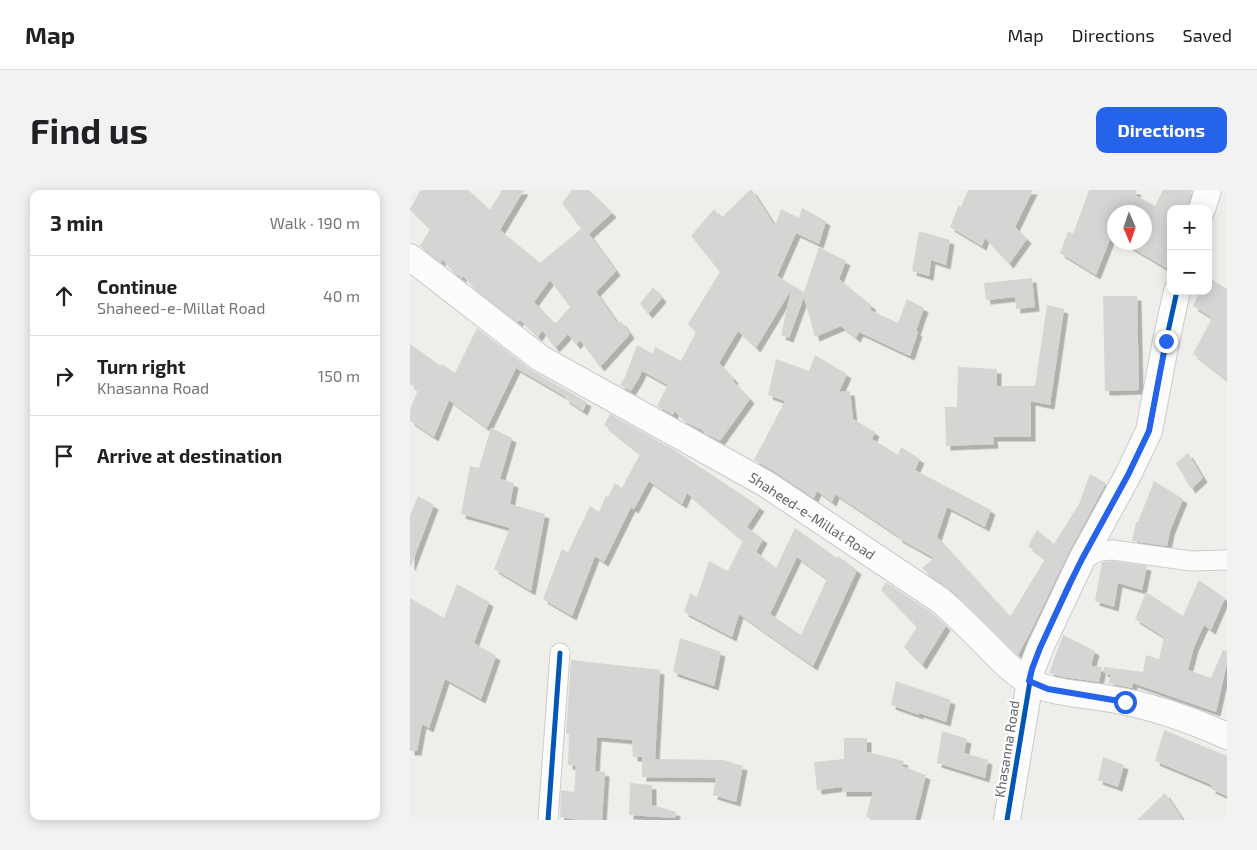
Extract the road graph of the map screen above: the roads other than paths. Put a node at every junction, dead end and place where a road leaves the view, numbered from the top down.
1 (1208, 190) edge
2 (1203, 205) edge
3 (410, 257) edge
4 (1177, 295) edge
5 (1082, 559) junction
6 (1227, 560) edge
7 (560, 653) dead end
8 (1029, 681) junction
9 (1227, 736) edge
10 (548, 820) edge
11 (1007, 820) edge

1 - 2 main road
3 - 8 main road, Shaheed-e-Millat Road
4 - 5 main road, Khasanna Road
5 - 6 street
5 - 8 main road, Khasanna Road
7 - 10 street
8 - 9 main road, Shaheed-e-Millat Road
8 - 11 main road, Khasanna Road

